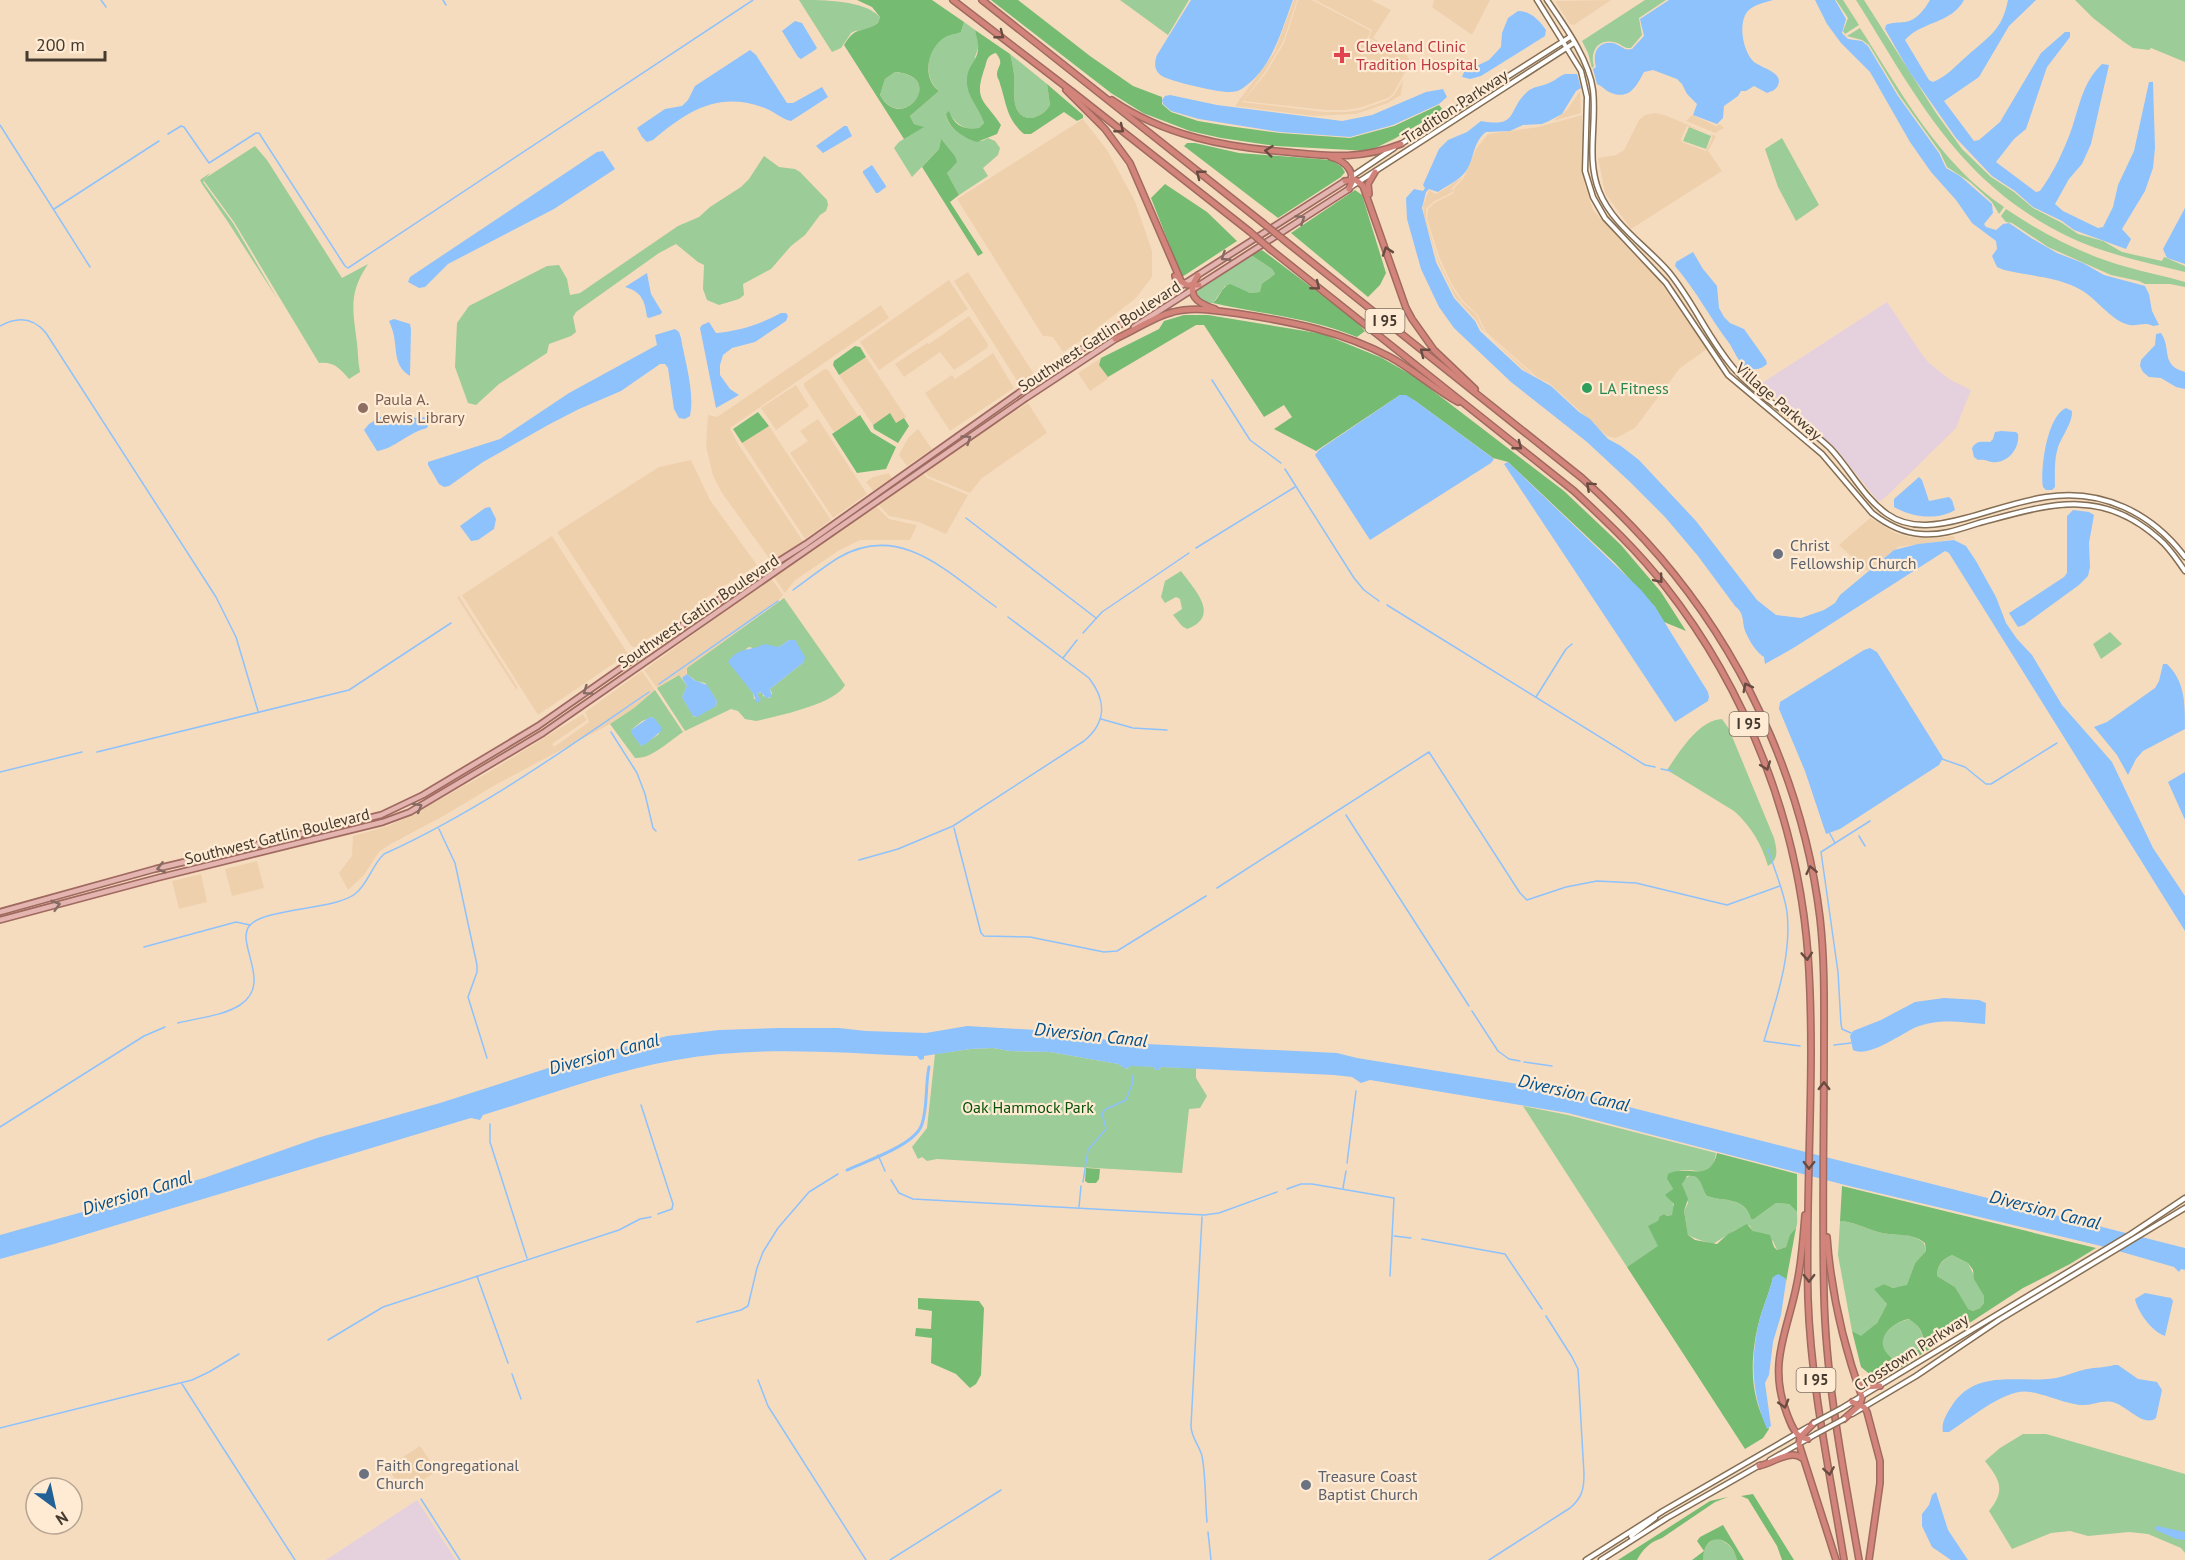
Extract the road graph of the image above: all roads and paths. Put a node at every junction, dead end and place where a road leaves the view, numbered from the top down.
1 (953, 0) edge
2 (982, 0) edge
3 (1537, 0) edge
4 (1547, 0) edge
5 (1570, 37) junction
6 (1563, 41) junction
7 (1574, 43) junction
8 (1568, 47) junction
9 (1067, 68) junction
10 (1057, 80) junction
11 (1401, 144) junction
12 (1327, 156) junction
13 (1375, 172) junction
14 (1352, 178) junction
15 (1345, 181) joint
16 (1360, 182) junction
17 (1348, 189) junction
18 (1371, 204) junction
19 (1608, 221) junction
20 (1630, 232) junction
21 (1623, 237) junction
22 (1637, 239) junction
23 (1174, 268) junction
24 (1198, 275) junction
25 (1184, 284) junction
26 (1199, 285) joint
27 (1191, 288) junction
28 (1171, 292) junction
29 (1222, 311) junction
30 (1690, 318) junction
31 (1703, 321) junction
32 (1115, 339) junction
33 (1486, 402) junction
34 (1768, 409) junction
35 (1472, 410) junction
36 (1796, 420) junction
37 (2185, 556) edge
38 (2185, 571) edge
39 (0, 912) edge
40 (0, 920) edge
41 (1809, 1198) junction
42 (2185, 1198) edge
43 (2185, 1208) edge
44 (1824, 1224) junction
45 (1857, 1382) junction
46 (1880, 1386) junction
47 (1862, 1397) junction
48 (1852, 1402) junction
49 (1862, 1406) junction
50 (1844, 1419) joint
51 (1814, 1423) joint
52 (1798, 1438) junction
53 (1808, 1438) joint
54 (1804, 1459) junction
55 (1759, 1466) junction
56 (1657, 1515) junction
57 (1634, 1539) junction
58 (1586, 1560) edge
59 (1601, 1560) edge
60 (1836, 1560) edge
61 (1844, 1560) edge
62 (1859, 1560) edge
63 (1869, 1560) edge

1 -> 10 highway, I 95
2 - 9 highway, I 95
3 - 6 main road, Village Parkway
4 - 5 main road, Village Parkway
5 - 6 main road, Tradition Parkway
5 - 7 main road, Village Parkway
6 - 8 main road, Village Parkway
6 - 11 main road, Tradition Parkway
7 - 8 main road, Tradition Parkway
7 - 20 main road, Village Parkway
8 - 13 main road, Tradition Parkway
8 - 19 main road, Village Parkway
12 -> 9 highway
33 -> 9 highway, I 95, bridge
10 - 23 highway
10 -> 35 highway, I 95, bridge
11 - 12 highway
11 - 14 main road, Tradition Parkway
12 - 14 highway
13 - 16 main road, Tradition Parkway
13 - 18 highway
14 - 15 highway
14 - 16 highway
14 - 17 highway
15 -> 24 main road, Southwest Gatlin Boulevard
16 - 17 main road, Tradition Parkway
16 - 18 highway
26 -> 17 main road, Southwest Gatlin Boulevard
33 -> 18 highway
19 - 20 main road
19 - 21 main road, Village Parkway
20 - 22 main road, Village Parkway
21 - 22 main road
21 - 30 main road, Village Parkway
22 - 31 main road, Village Parkway
23 - 25 highway
23 - 28 highway
24 - 25 main road, Southwest Gatlin Boulevard
24 - 27 highway
25 - 27 highway
25 - 28 main road, Southwest Gatlin Boulevard
26 - 27 highway
27 - 29 highway
27 - 32 main road, Southwest Gatlin Boulevard
28 -> 39 main road, Southwest Gatlin Boulevard
29 - 32 highway
29 - 35 highway
30 - 31 main road
30 - 34 main road, Village Parkway
31 - 36 main road, Village Parkway
40 -> 32 main road, Southwest Gatlin Boulevard
44 -> 33 highway, I 95
34 - 36 main road
34 - 38 main road, Village Parkway
35 -> 41 highway, I 95
36 - 37 main road, Village Parkway
41 -> 52 highway
41 -> 61 highway, I 95
42 - 46 main road, Crosstown Parkway
43 - 49 main road, Crosstown Parkway
44 - 45 highway
44 - 62 highway, I 95
45 - 46 highway
45 - 47 highway
46 - 47 main road, Crosstown Parkway
47 - 48 main road, Crosstown Parkway
47 - 49 highway
48 - 49 highway
48 - 51 main road, Crosstown Parkway, bridge
49 - 50 highway
49 - 63 highway
50 - 53 main road, bridge
51 - 52 highway
52 - 53 highway
52 - 54 highway
52 - 55 main road
52 - 56 main road
54 - 55 highway
54 - 60 highway
55 - 57 main road
56 - 57 main road
56 - 58 main road
57 - 59 main road

